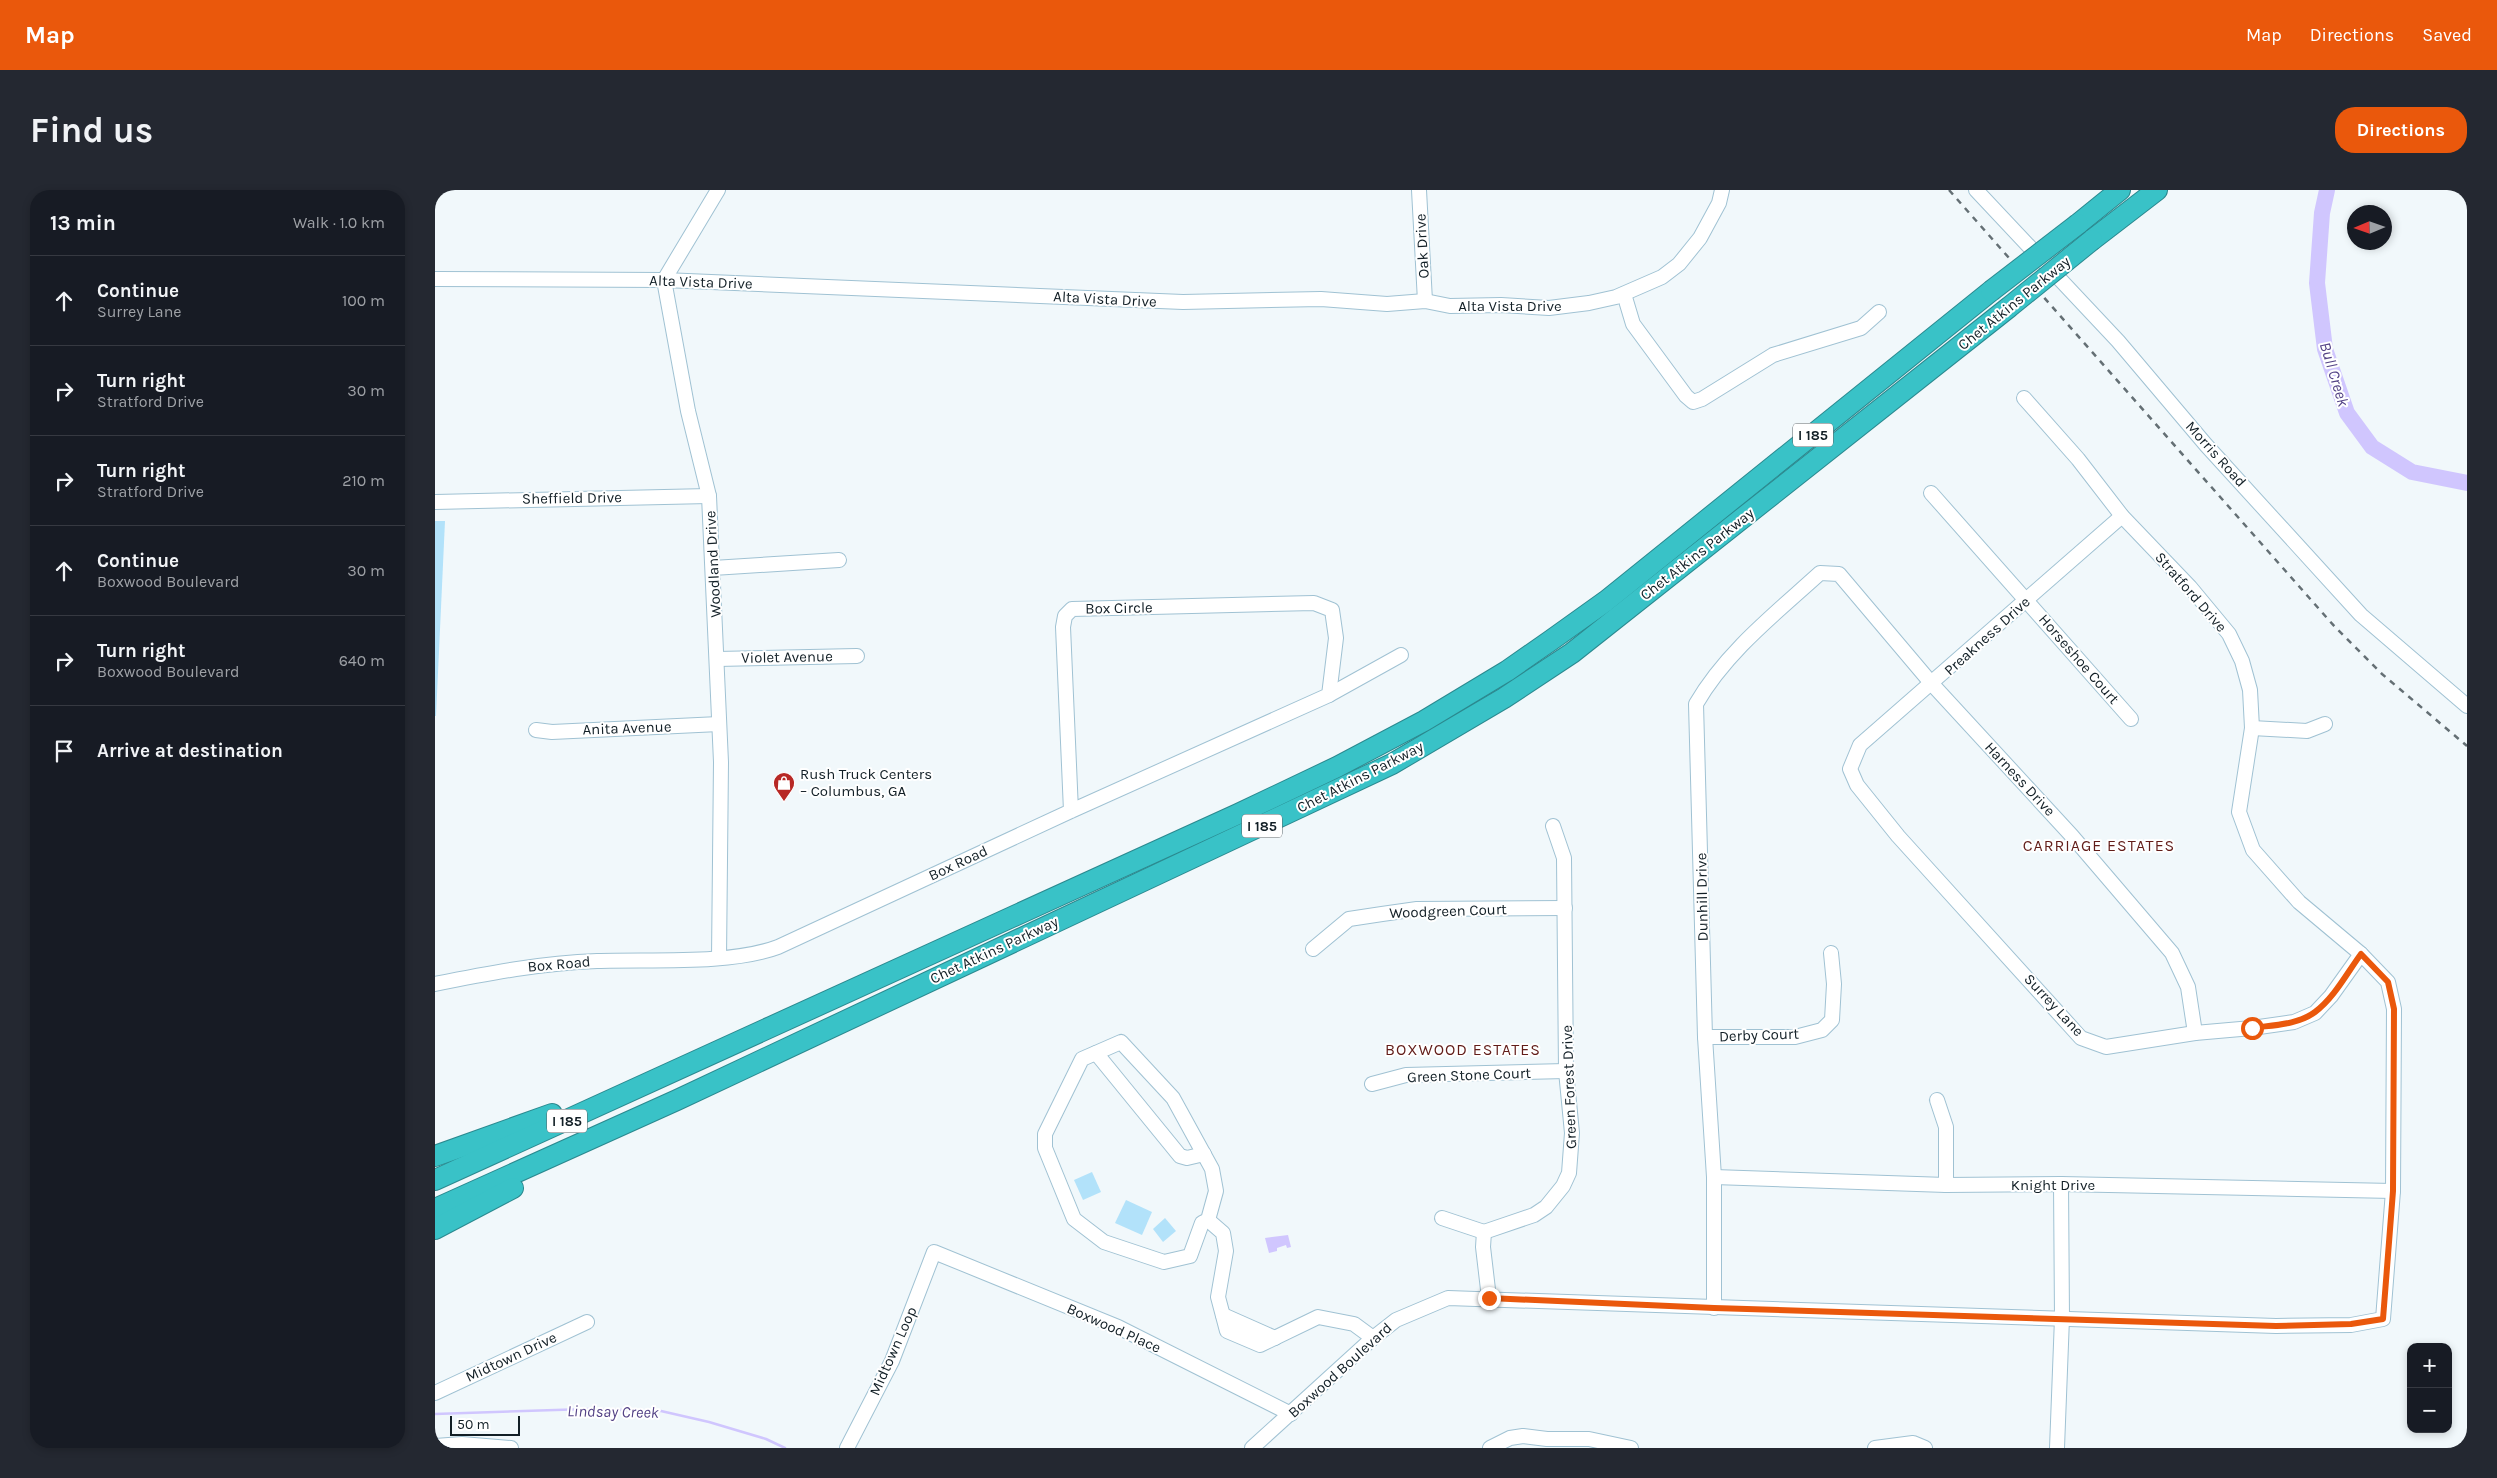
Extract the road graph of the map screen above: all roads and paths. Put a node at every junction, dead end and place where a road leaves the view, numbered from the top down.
1 (719, 190) edge
2 (1419, 190) edge
3 (1722, 190) edge
4 (1976, 190) edge
5 (2120, 190) edge
6 (2157, 190) edge
7 (435, 279) edge
8 (664, 280) junction
9 (1623, 294) junction
10 (1425, 301) junction
11 (1879, 312) dead end
12 (2024, 398) dead end
13 (1931, 493) dead end
14 (709, 496) junction
15 (435, 502) edge
16 (2122, 516) junction
17 (839, 560) dead end
18 (713, 568) junction
19 (1851, 588) joint
20 (2027, 600) junction
21 (857, 656) dead end
22 (1401, 656) dead end
23 (717, 659) junction
24 (1932, 684) junction
25 (1329, 694) junction
26 (2467, 706) edge
27 (2131, 719) dead end
28 (719, 724) junction
29 (2325, 724) dead end
30 (2252, 728) junction
31 (536, 730) dead end
32 (1855, 757) joint
33 (1071, 811) junction
34 (1553, 826) dead end
35 (1565, 908) junction
36 (1313, 949) dead end
37 (1831, 953) dead end
38 (2361, 954) junction
39 (719, 958) junction
40 (435, 984) edge
41 (2195, 1033) junction
42 (1705, 1037) junction
43 (1096, 1053) junction
44 (700, 1061) junction
45 (1566, 1072) junction
46 (1373, 1084) dead end
47 (677, 1100) junction
48 (1937, 1100) dead end
49 (1204, 1154) junction
50 (435, 1156) edge
51 (1714, 1177) junction
52 (435, 1180) edge
53 (2061, 1184) junction
54 (1945, 1185) junction
55 (2393, 1191) junction
56 (435, 1209) edge
57 (1442, 1218) dead end
58 (1208, 1220) junction
59 (435, 1229) edge
60 (1484, 1232) junction
61 (934, 1252) joint
62 (2386, 1278) joint
63 (1489, 1298) junction
64 (1714, 1308) junction
65 (2062, 1318) junction
66 (587, 1322) dead end
67 (1373, 1338) junction
68 (435, 1393) edge
69 (1291, 1414) junction
70 (435, 1446) edge
71 (511, 1448) edge
72 (847, 1448) edge
73 (1252, 1448) edge
74 (1490, 1448) edge
75 (1631, 1448) edge
76 (1875, 1448) edge
77 (1925, 1448) edge
78 (2057, 1448) edge

1 - 8 street
2 - 10 street, Oak Drive
3 - 9 street, Alta Vista Drive
4 - 26 street, Morris Road
5 - 44 highway, Chet Atkins Parkway / I 185, bridge
6 - 47 highway, Chet Atkins Parkway / I 185, bridge
7 - 8 street, Alta Vista Drive
8 - 10 street, Alta Vista Drive
8 - 14 street, Woodland Drive
9 - 10 street, Alta Vista Drive
9 - 11 street
12 - 16 street, Stratford Drive
13 - 20 street, Horseshoe Court
14 - 15 street, Sheffield Drive
14 - 18 street, Woodland Drive
16 - 20 street, Preakness Drive
16 - 30 street, Stratford Drive
17 - 18 street
18 - 23 street, Woodland Drive
19 - 24 street, Harness Drive
19 - 42 street, Dunhill Drive
20 - 24 street, Preakness Drive
20 - 27 street, Horseshoe Court
21 - 23 street, Violet Avenue
22 - 25 street, Box Road
23 - 28 street, Woodland Drive
24 - 32 street, Preakness Drive
24 - 41 street, Harness Drive
25 - 33 street, Box Road
25 - 33 street, Box Circle
28 - 31 street, Anita Avenue
28 - 39 street, Woodland Drive
29 - 30 street
30 - 38 street, Stratford Drive
32 - 41 street, Surrey Lane
33 - 39 street, Box Road
34 - 35 street, Green Forest Drive
35 - 36 street, Woodgreen Court
35 - 45 street, Green Forest Drive
37 - 42 street, Derby Court
38 - 41 street, Surrey Lane
38 - 55 street, Stratford Drive
39 - 40 street, Box Road
42 - 51 street, Dunhill Drive
43 - 49 street
43 - 49 street
43 - 58 street
44 - 50 highway
44 - 52 highway, Chet Atkins Parkway / I 185
45 - 46 street, Green Stone Court
45 - 60 street, Green Forest Drive
47 - 56 highway, Chet Atkins Parkway / I 185
47 - 59 highway
48 - 54 street
49 - 58 street
51 - 54 street, Knight Drive
51 - 64 street, Dunhill Drive
53 - 54 street, Knight Drive
53 - 55 street, Knight Drive
53 - 65 street
55 - 62 street, Stratford Drive
57 - 60 street
58 - 67 street
60 - 63 street
61 - 69 street, Boxwood Place
61 - 72 street, Midtown Loop
62 - 65 street, Boxwood Boulevard
63 - 64 street, Boxwood Boulevard
63 - 67 street, Boxwood Boulevard
64 - 65 street, Boxwood Boulevard
65 - 78 street
66 - 68 street, Midtown Drive
67 - 69 street, Boxwood Boulevard
69 - 73 street, Boxwood Boulevard
70 - 71 street
74 - 75 street
76 - 77 street

